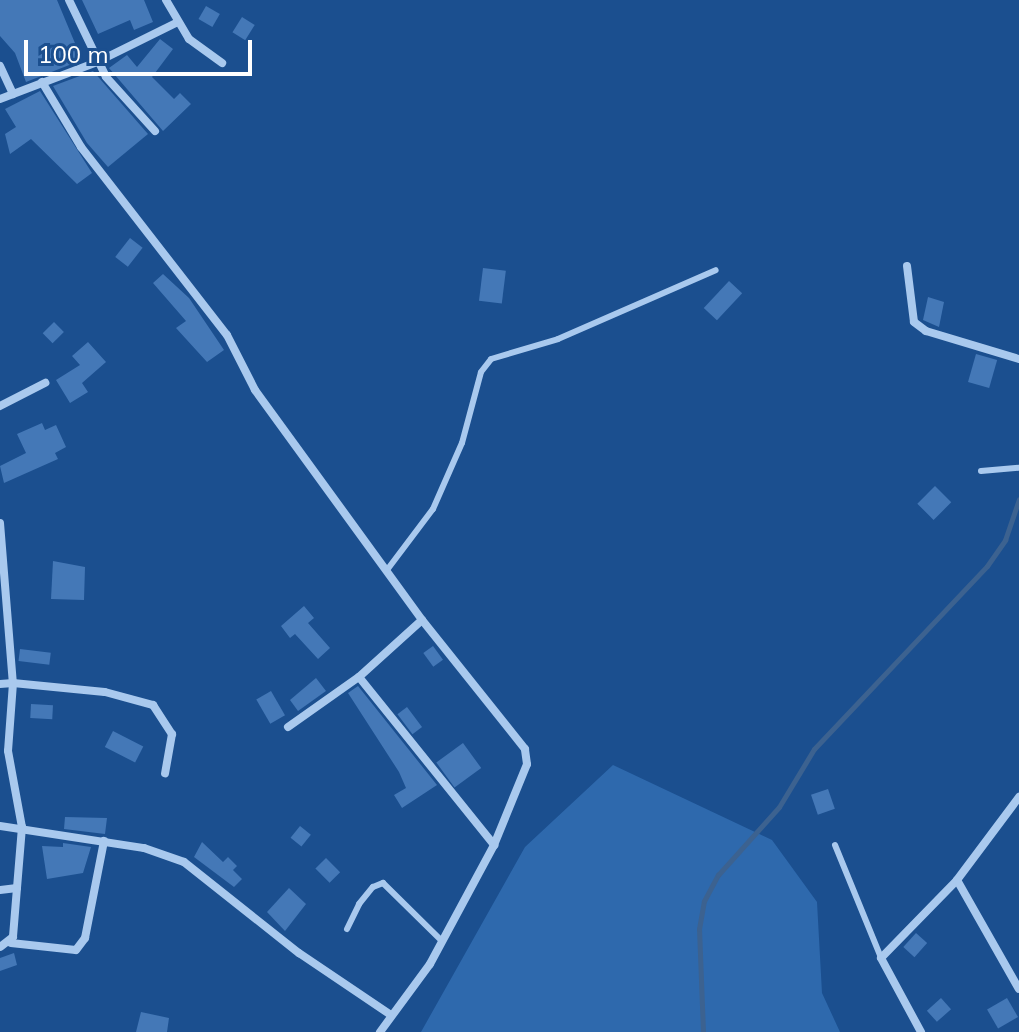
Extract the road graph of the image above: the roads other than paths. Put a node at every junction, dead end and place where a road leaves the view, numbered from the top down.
1 (69, 0) edge
2 (166, 0) edge
3 (176, 23) junction
4 (97, 62) junction
5 (222, 63) dead end
6 (0, 66) edge
7 (42, 82) junction
8 (13, 94) junction
9 (0, 99) edge
10 (155, 131) dead end
11 (907, 266) dead end
12 (716, 270) dead end
13 (1019, 359) edge
14 (45, 383) dead end
15 (0, 406) edge
16 (1019, 468) edge
17 (981, 471) dead end
18 (0, 523) edge
19 (387, 570) junction
20 (422, 620) junction
21 (359, 677) junction
22 (13, 683) junction
23 (0, 684) edge
24 (288, 727) dead end
25 (165, 773) dead end
26 (1019, 797) edge
27 (0, 826) edge
28 (22, 827) junction
29 (104, 841) junction
30 (494, 845) junction
31 (835, 845) dead end
32 (957, 880) junction
33 (17, 888) junction
34 (0, 890) edge
35 (347, 929) dead end
36 (441, 940) junction
37 (11, 943) junction
38 (0, 947) edge
39 (881, 958) junction
40 (1019, 989) edge
41 (391, 1015) junction
42 (380, 1032) edge
43 (921, 1032) edge

1 - 4 street
2 - 3 street
3 - 4 street
3 - 5 street
4 - 7 street
4 - 10 street
6 - 8 street
7 - 8 street
7 - 19 street
8 - 9 street
11 - 13 street
12 - 19 lane
14 - 15 street
16 - 17 lane
18 - 22 street
19 - 20 street
20 - 21 street
20 - 30 street
21 - 24 street
21 - 30 street
22 - 23 street
22 - 25 street
22 - 28 street
26 - 32 street
27 - 28 street
28 - 29 street
28 - 33 street
29 - 37 street
29 - 41 street
30 - 36 street
31 - 39 lane
32 - 39 street
32 - 40 street
33 - 34 street
33 - 37 street
35 - 36 lane
36 - 41 street
37 - 38 street
39 - 43 street
41 - 42 street

